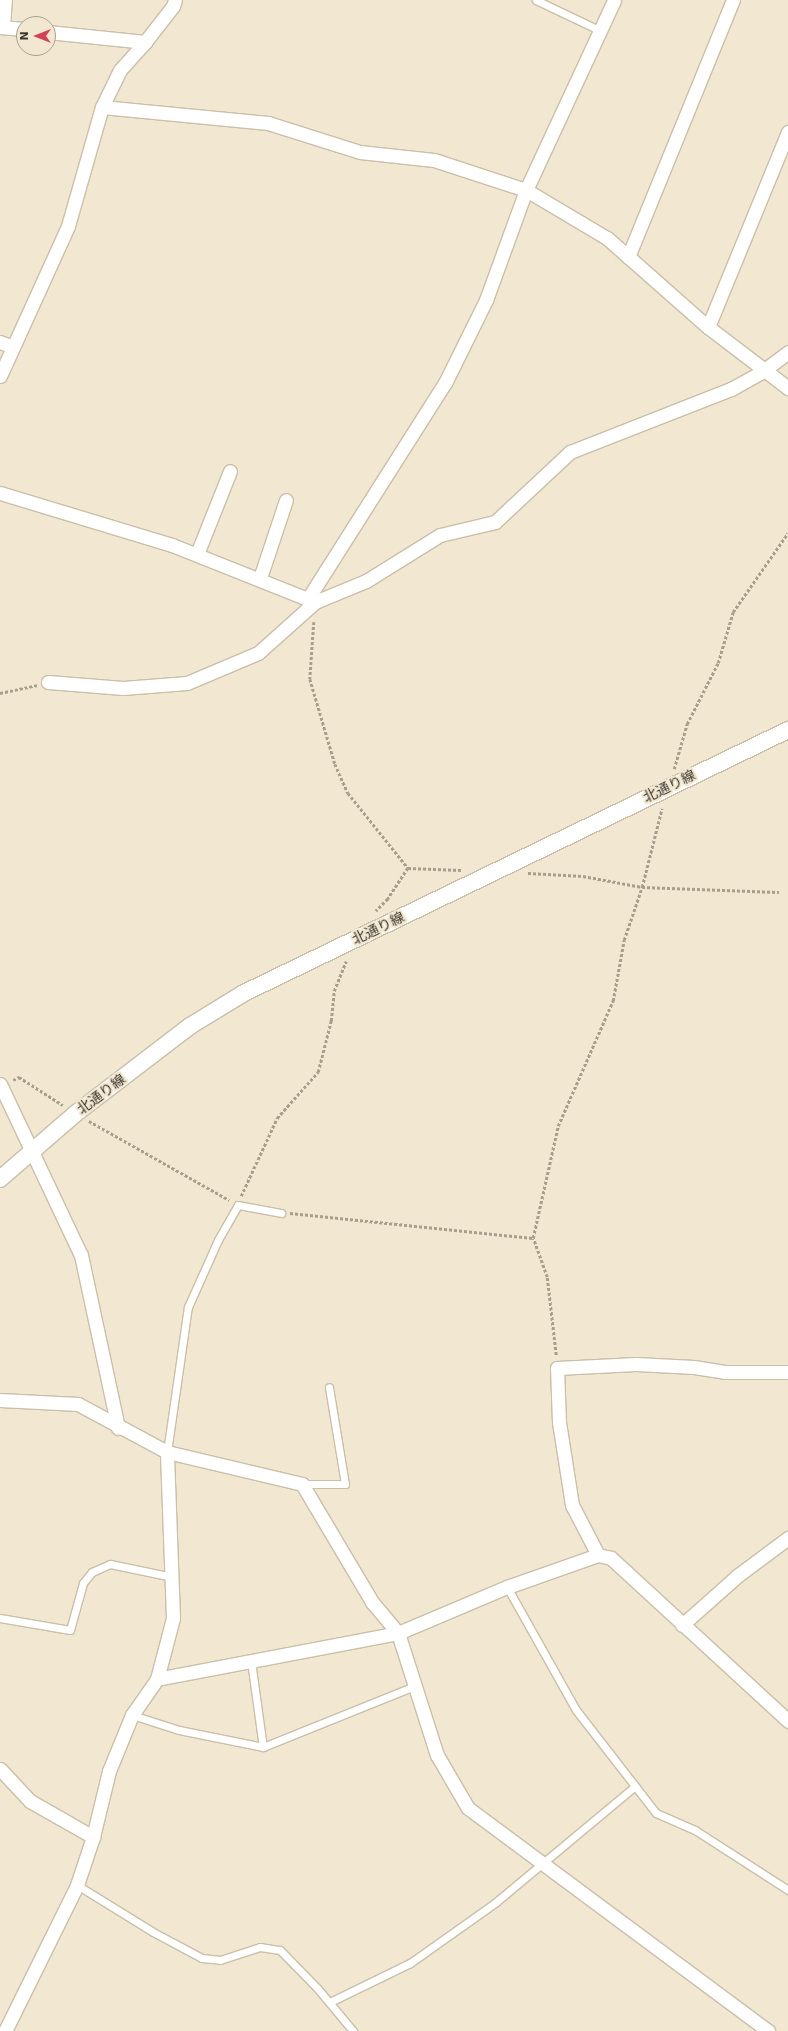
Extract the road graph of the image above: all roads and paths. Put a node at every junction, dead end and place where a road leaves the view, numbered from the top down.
1 (5, 0) edge
2 (175, 0) edge
3 (536, 0) edge
4 (614, 0) edge
5 (733, 0) edge
6 (2, 27) edge
7 (16, 28) edge
8 (599, 30) junction
9 (56, 33) edge
10 (145, 42) junction
11 (102, 107) junction
12 (788, 132) edge
13 (526, 190) junction
14 (628, 257) junction
15 (708, 327) junction
16 (0, 342) edge
17 (13, 347) junction
18 (788, 352) edge
19 (763, 371) junction
20 (0, 376) edge
21 (788, 388) edge
22 (230, 471) dead end
23 (0, 493) edge
24 (286, 500) dead end
25 (788, 533) edge
26 (197, 554) junction
27 (260, 578) junction
28 (312, 600) junction
29 (48, 682) joint
30 (0, 693) edge
31 (788, 730) edge
32 (669, 786) junction
33 (408, 868) junction
34 (463, 870) dead end
35 (524, 873) dead end
36 (642, 887) junction
37 (780, 892) dead end
38 (372, 916) dead end
39 (356, 939) junction
40 (0, 1084) edge
41 (75, 1114) junction
42 (32, 1151) junction
43 (0, 1179) edge
44 (238, 1205) junction
45 (281, 1213) joint
46 (533, 1238) junction
47 (558, 1368) junction
48 (788, 1372) edge
49 (329, 1387) dead end
50 (0, 1400) edge
51 (118, 1428) junction
52 (167, 1452) junction
53 (302, 1484) junction
54 (788, 1538) edge
55 (598, 1555) junction
56 (173, 1577) junction
57 (507, 1587) junction
58 (0, 1618) edge
59 (682, 1625) junction
60 (398, 1633) junction
61 (251, 1661) junction
62 (157, 1679) junction
63 (415, 1686) junction
64 (132, 1715) junction
65 (788, 1721) edge
66 (263, 1747) junction
67 (0, 1769) edge
68 (635, 1786) junction
69 (93, 1837) junction
70 (543, 1863) junction
71 (77, 1885) junction
72 (788, 1890) edge
73 (330, 2002) junction
74 (5, 2031) edge
75 (354, 2031) edge
76 (768, 2031) edge

1 - 6 street
2 - 10 street
3 - 8 lane
4 - 8 street
5 - 14 street
6 - 7 street
8 - 13 street
9 - 10 street
10 - 11 street
11 - 13 street
11 - 17 street
12 - 15 street
13 - 14 street
13 - 28 street
14 - 15 street
15 - 19 street
16 - 17 street
17 - 20 street
18 - 19 street
19 - 21 street
19 - 28 street
22 - 26 street
23 - 26 street
24 - 27 street
25 - 32 path
26 - 27 street
27 - 28 street
28 - 29 street
28 - 33 path
29 - 30 path
31 - 32 street, 北通り線
32 - 36 path
32 - 39 street, 北通り線
33 - 34 path
33 - 38 path
35 - 36 path
36 - 37 path
36 - 46 path
39 - 41 street, 北通り線
39 - 44 path
40 - 41 path
40 - 42 street
41 - 42 street, 北通り線
41 - 44 path
42 - 43 street, 北通り線
42 - 51 street
44 - 45 lane
44 - 52 lane
45 - 46 path
46 - 47 path
47 - 48 street
47 - 55 street
49 - 53 lane
50 - 51 street
51 - 52 street
52 - 53 street
52 - 56 street
53 - 60 street
54 - 59 street
55 - 57 street
55 - 59 street
56 - 58 lane
56 - 62 street
57 - 60 street
57 - 68 lane
59 - 65 street
60 - 61 street
60 - 63 street
61 - 62 street
61 - 66 lane
62 - 64 street
63 - 66 lane
63 - 70 street
64 - 66 lane
64 - 69 street
67 - 69 street
68 - 70 lane
68 - 72 lane
69 - 71 street
70 - 73 lane
70 - 76 street
71 - 73 lane
71 - 74 street
73 - 75 lane

